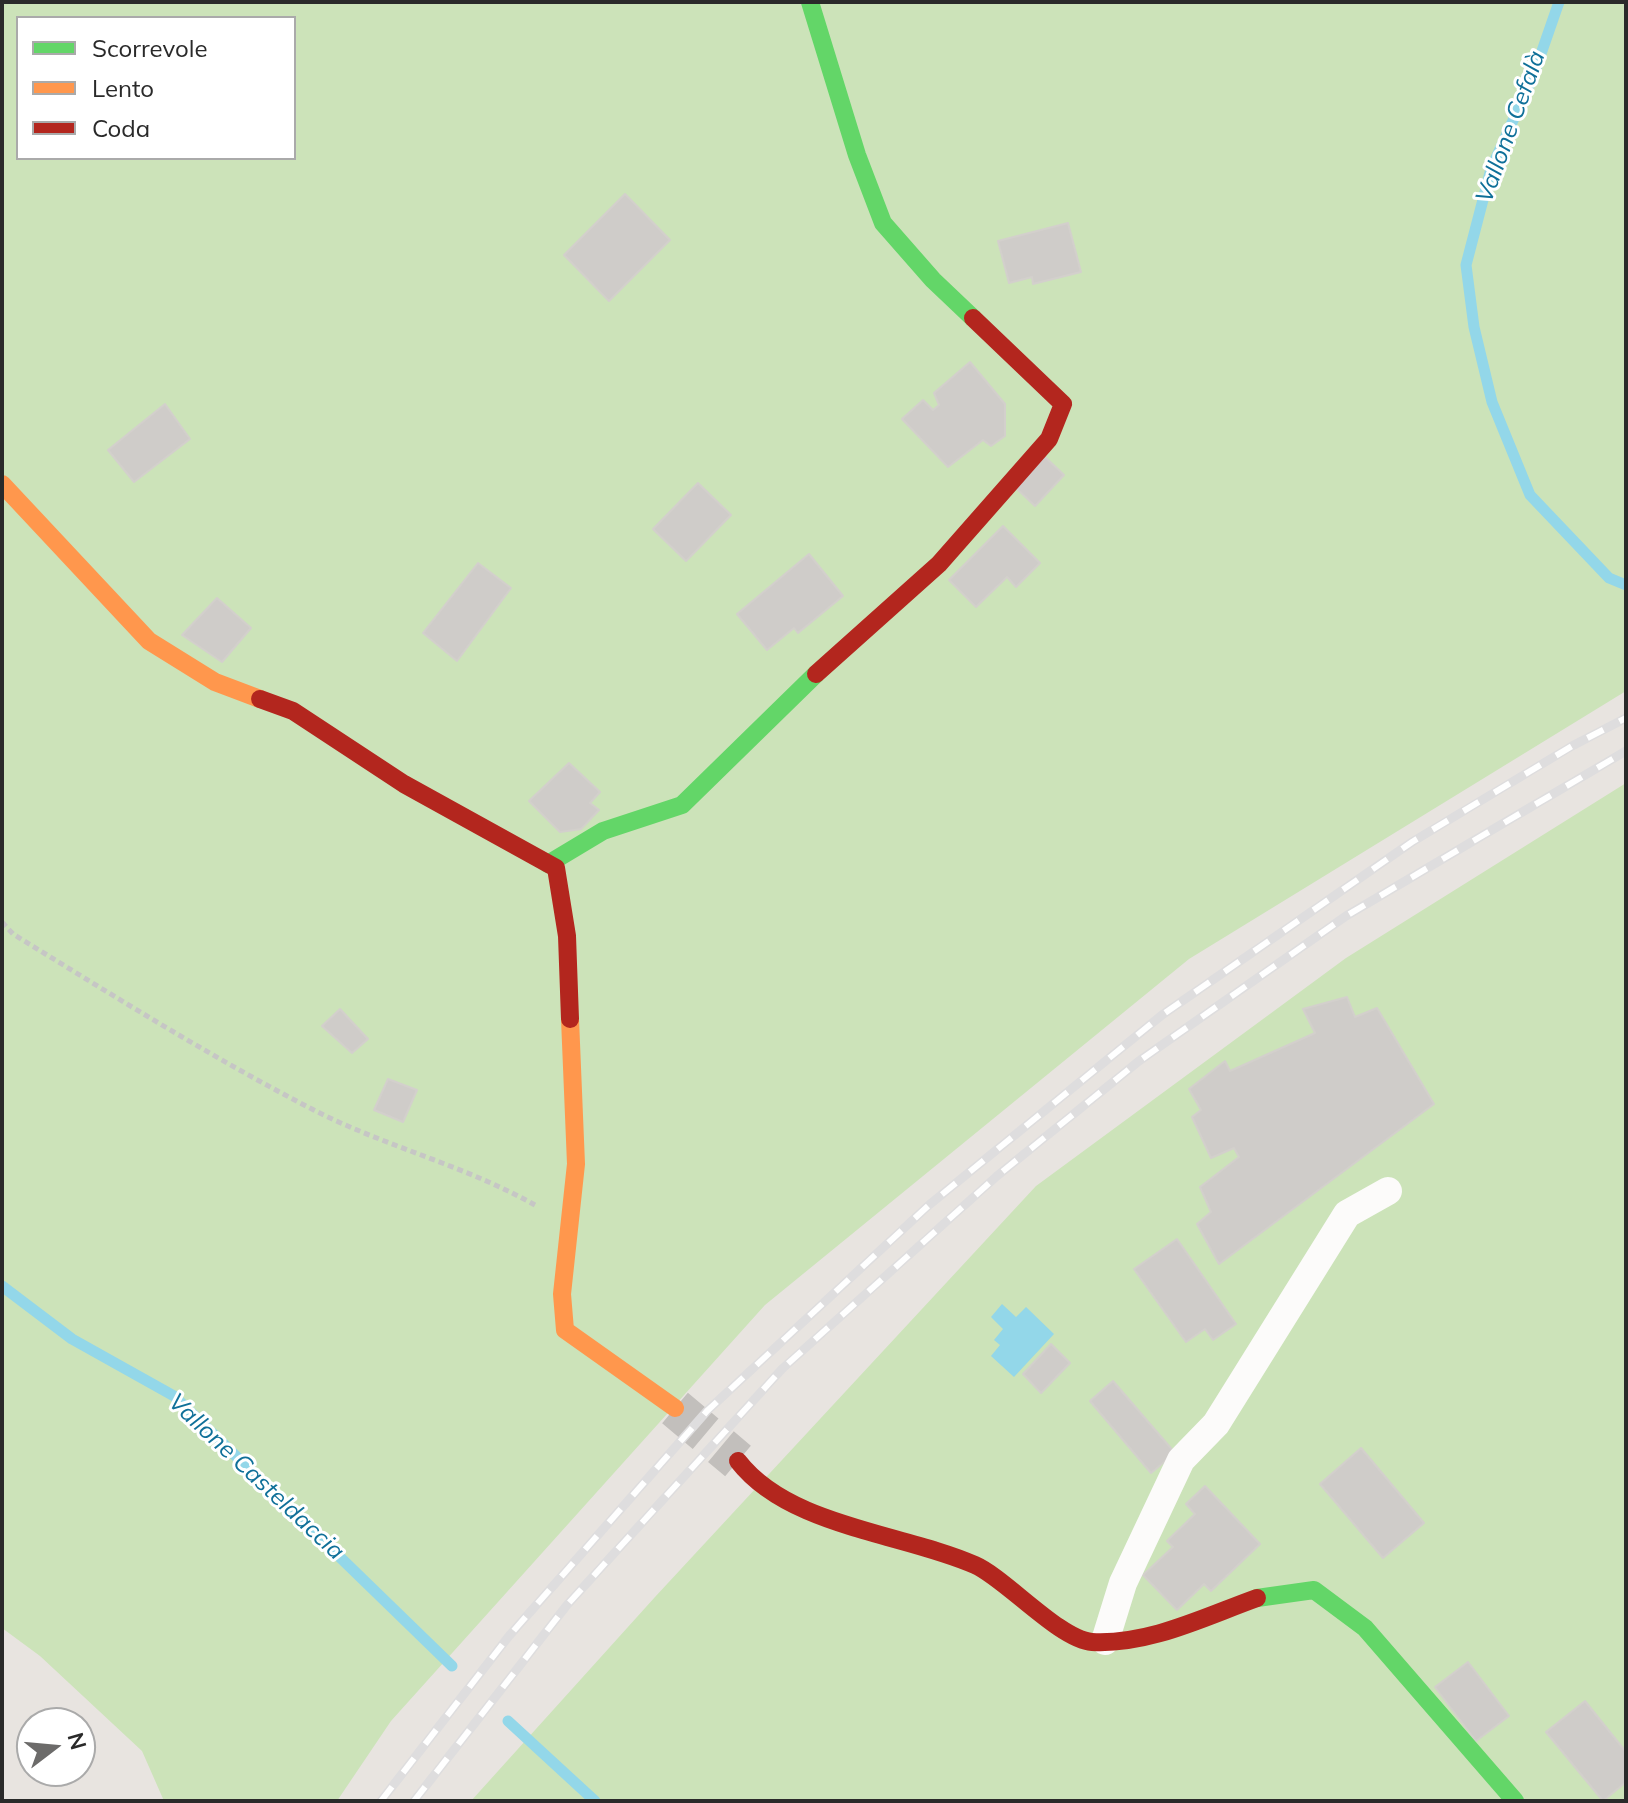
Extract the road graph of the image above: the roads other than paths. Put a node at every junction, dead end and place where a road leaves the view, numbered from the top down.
1 (810, 2) edge
2 (2, 484) edge
3 (548, 864) junction
4 (1388, 1191) dead end
5 (675, 1408) tunnel mouth
6 (738, 1461) tunnel mouth
7 (1105, 1641) junction
8 (1515, 1801) edge

1 - 3 street
2 - 3 street
3 - 5 street
4 - 7 street
6 - 7 street
7 - 8 street

